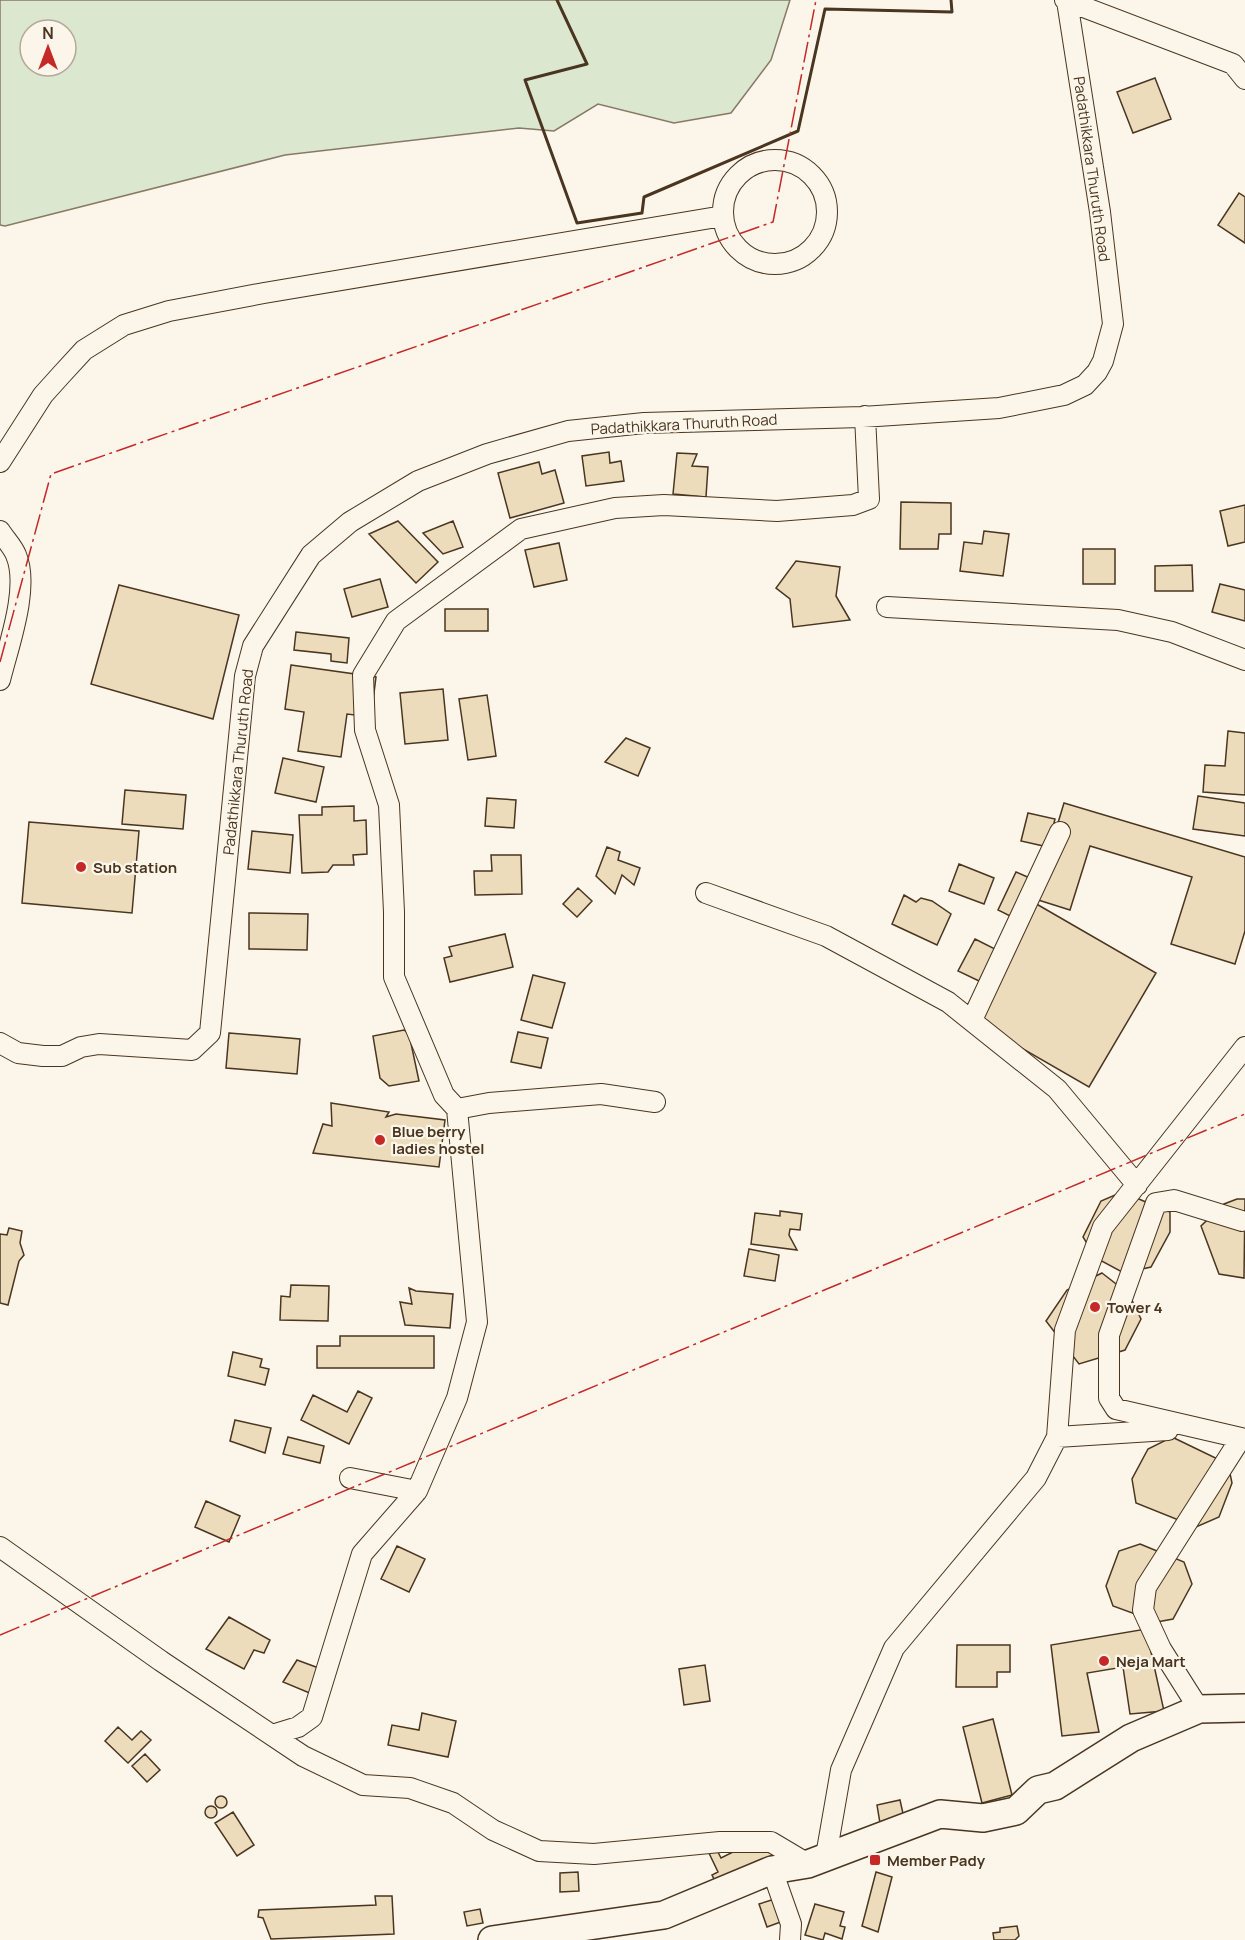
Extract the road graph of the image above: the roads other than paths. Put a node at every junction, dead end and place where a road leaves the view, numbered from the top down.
1 (1066, 0) edge
2 (1245, 79) edge
3 (723, 216) junction
4 (866, 416) junction
5 (0, 462) edge
6 (0, 531) edge
7 (887, 607) dead end
8 (1245, 660) edge
9 (0, 680) edge
10 (1060, 832) dead end
11 (706, 893) dead end
12 (972, 1020) junction
13 (0, 1043) edge
14 (1242, 1059) edge
15 (655, 1102) dead end
16 (457, 1109) junction
17 (1137, 1185) junction
18 (1242, 1221) dead end
19 (1168, 1430) dead end
20 (1057, 1437) junction
21 (350, 1478) dead end
22 (417, 1491) junction
23 (0, 1546) edge
24 (1245, 1708) edge
25 (1198, 1709) junction
26 (272, 1735) junction
27 (817, 1860) junction
28 (772, 1870) junction
29 (492, 1940) edge
30 (790, 1940) edge

1 - 2 street
1 - 4 street, Padathikkara Thuruth Road
3 - 3 street
3 - 5 street
4 - 13 street, Padathikkara Thuruth Road
4 - 16 street
6 - 9 street
7 - 8 street
10 - 12 street
11 - 12 street
12 - 17 street
14 - 17 street
15 - 16 street
16 - 22 street
17 - 20 street
18 - 25 street
19 - 20 street
20 - 27 street
21 - 22 street
22 - 26 street
23 - 26 street
24 - 25 main road
25 - 27 main road
26 - 27 street
27 - 28 main road
28 - 29 main road
28 - 30 street

